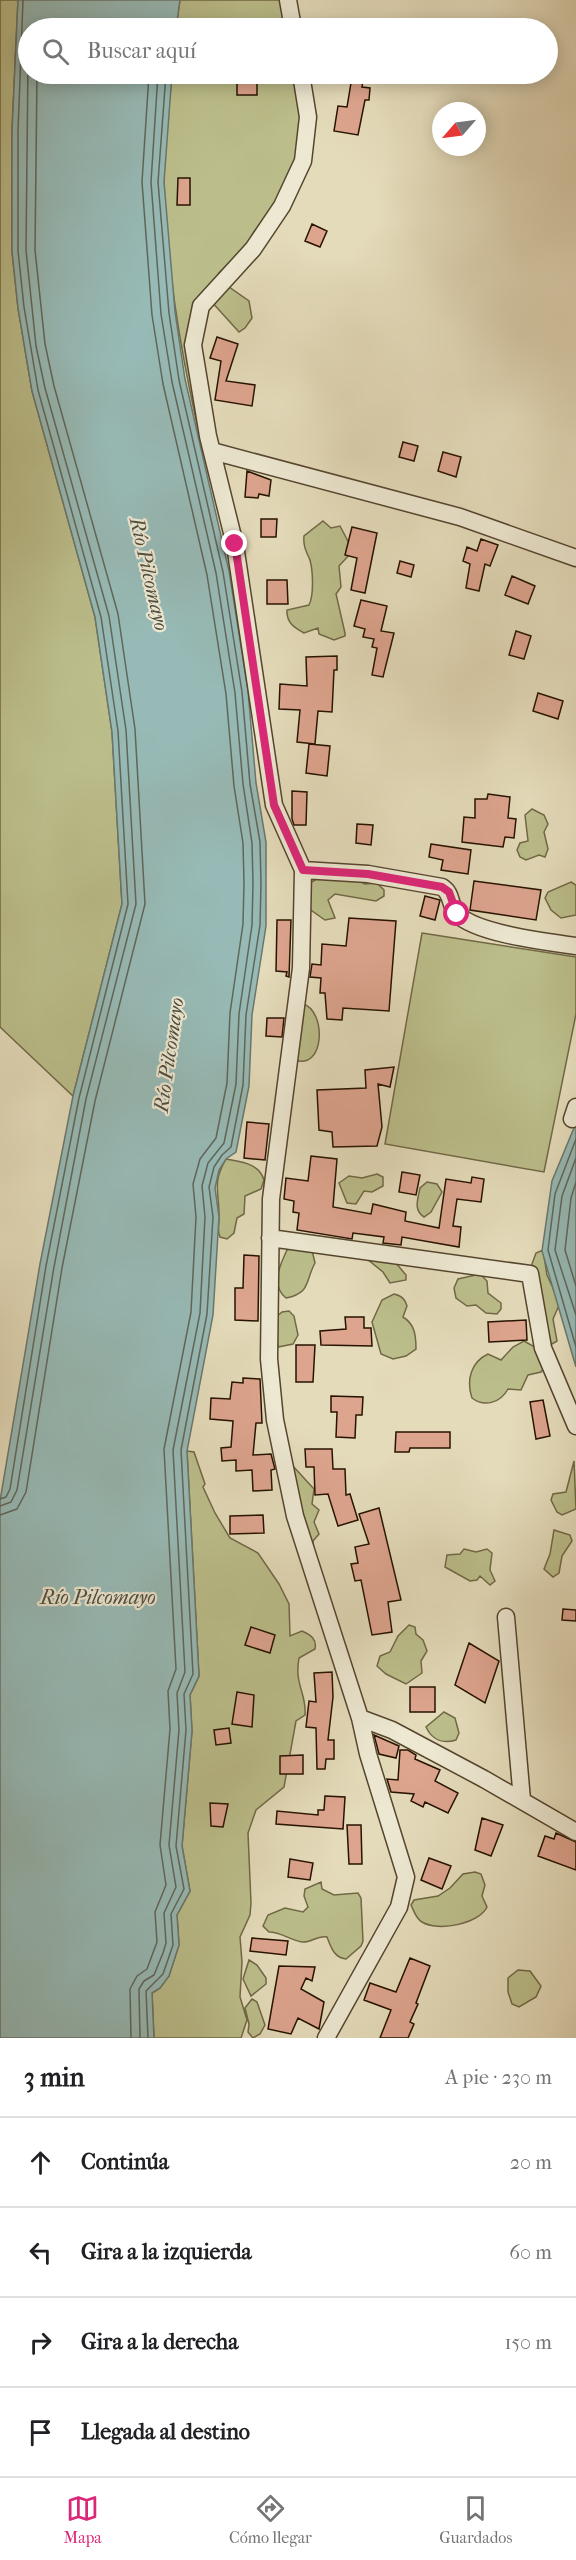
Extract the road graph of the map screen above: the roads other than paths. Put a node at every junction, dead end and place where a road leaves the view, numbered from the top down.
1 (288, 0) edge
2 (291, 18) edge
3 (303, 84) edge
4 (212, 451) junction
5 (576, 558) edge
6 (303, 870) junction
7 (576, 946) edge
8 (270, 1238) junction
9 (576, 1426) edge
10 (506, 1617) dead end
11 (360, 1718) junction
12 (522, 1800) junction
13 (576, 1832) edge
14 (326, 2038) edge

1 - 2 street
3 - 4 street
4 - 5 street
4 - 6 street
6 - 7 street
6 - 8 street
8 - 9 street
8 - 11 street
10 - 12 street
11 - 12 street
11 - 14 street
12 - 13 street

